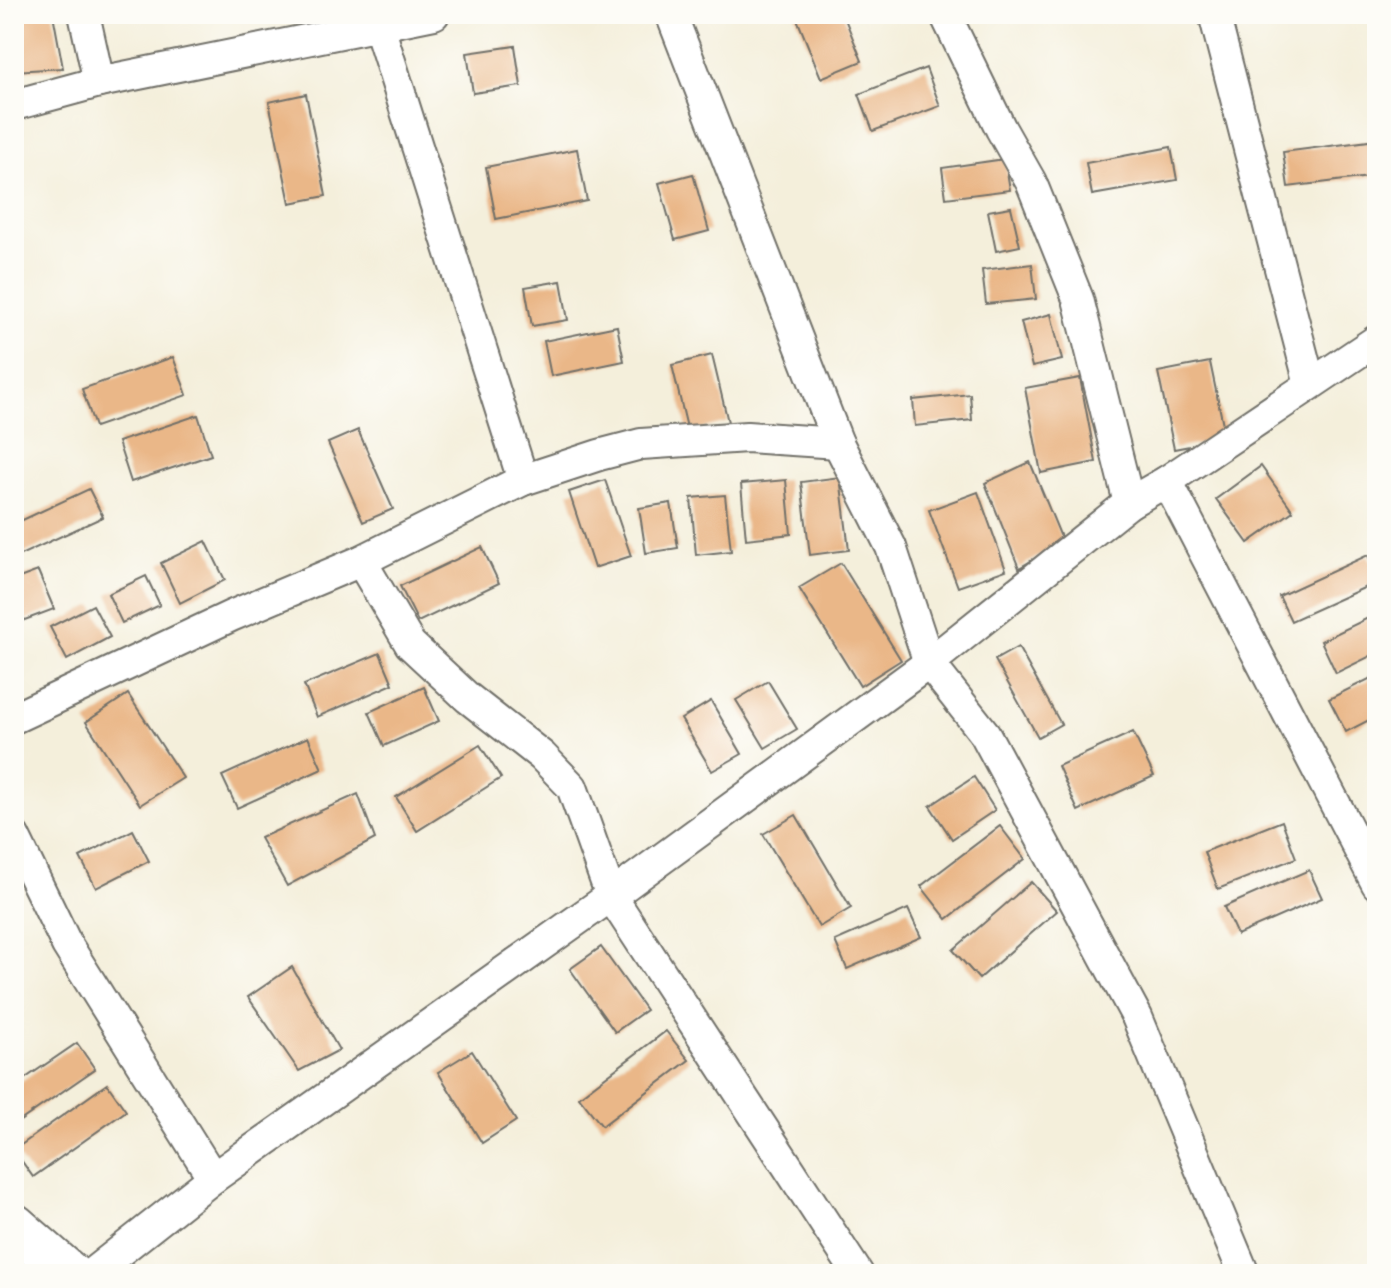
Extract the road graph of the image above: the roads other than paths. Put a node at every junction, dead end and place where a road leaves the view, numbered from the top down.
1 (84, 14) edge
2 (434, 14) edge
3 (671, 14) edge
4 (945, 14) edge
5 (1214, 14) edge
6 (376, 20) edge
7 (99, 82) junction
8 (14, 105) edge
9 (1372, 350) edge
10 (1310, 384) junction
11 (838, 443) junction
12 (523, 480) junction
13 (1167, 481) junction
14 (1129, 503) junction
15 (361, 561) junction
16 (929, 663) junction
17 (14, 718) edge
18 (14, 836) edge
19 (1377, 884) edge
20 (611, 896) junction
21 (213, 1178) junction
22 (14, 1226) edge
23 (69, 1274) edge
24 (91, 1274) edge
25 (858, 1274) edge
26 (1244, 1274) edge

1 - 7 street
2 - 6 street
3 - 11 street
4 - 14 street
5 - 10 street
6 - 7 street
6 - 12 street
7 - 8 street
9 - 10 street
10 - 13 street
11 - 12 street
11 - 16 street
12 - 15 street
13 - 14 street
13 - 19 street
14 - 16 street
15 - 17 street
15 - 20 street
16 - 20 street
16 - 26 street
18 - 21 street
20 - 21 street
20 - 25 street
21 - 24 street
22 - 23 main road

